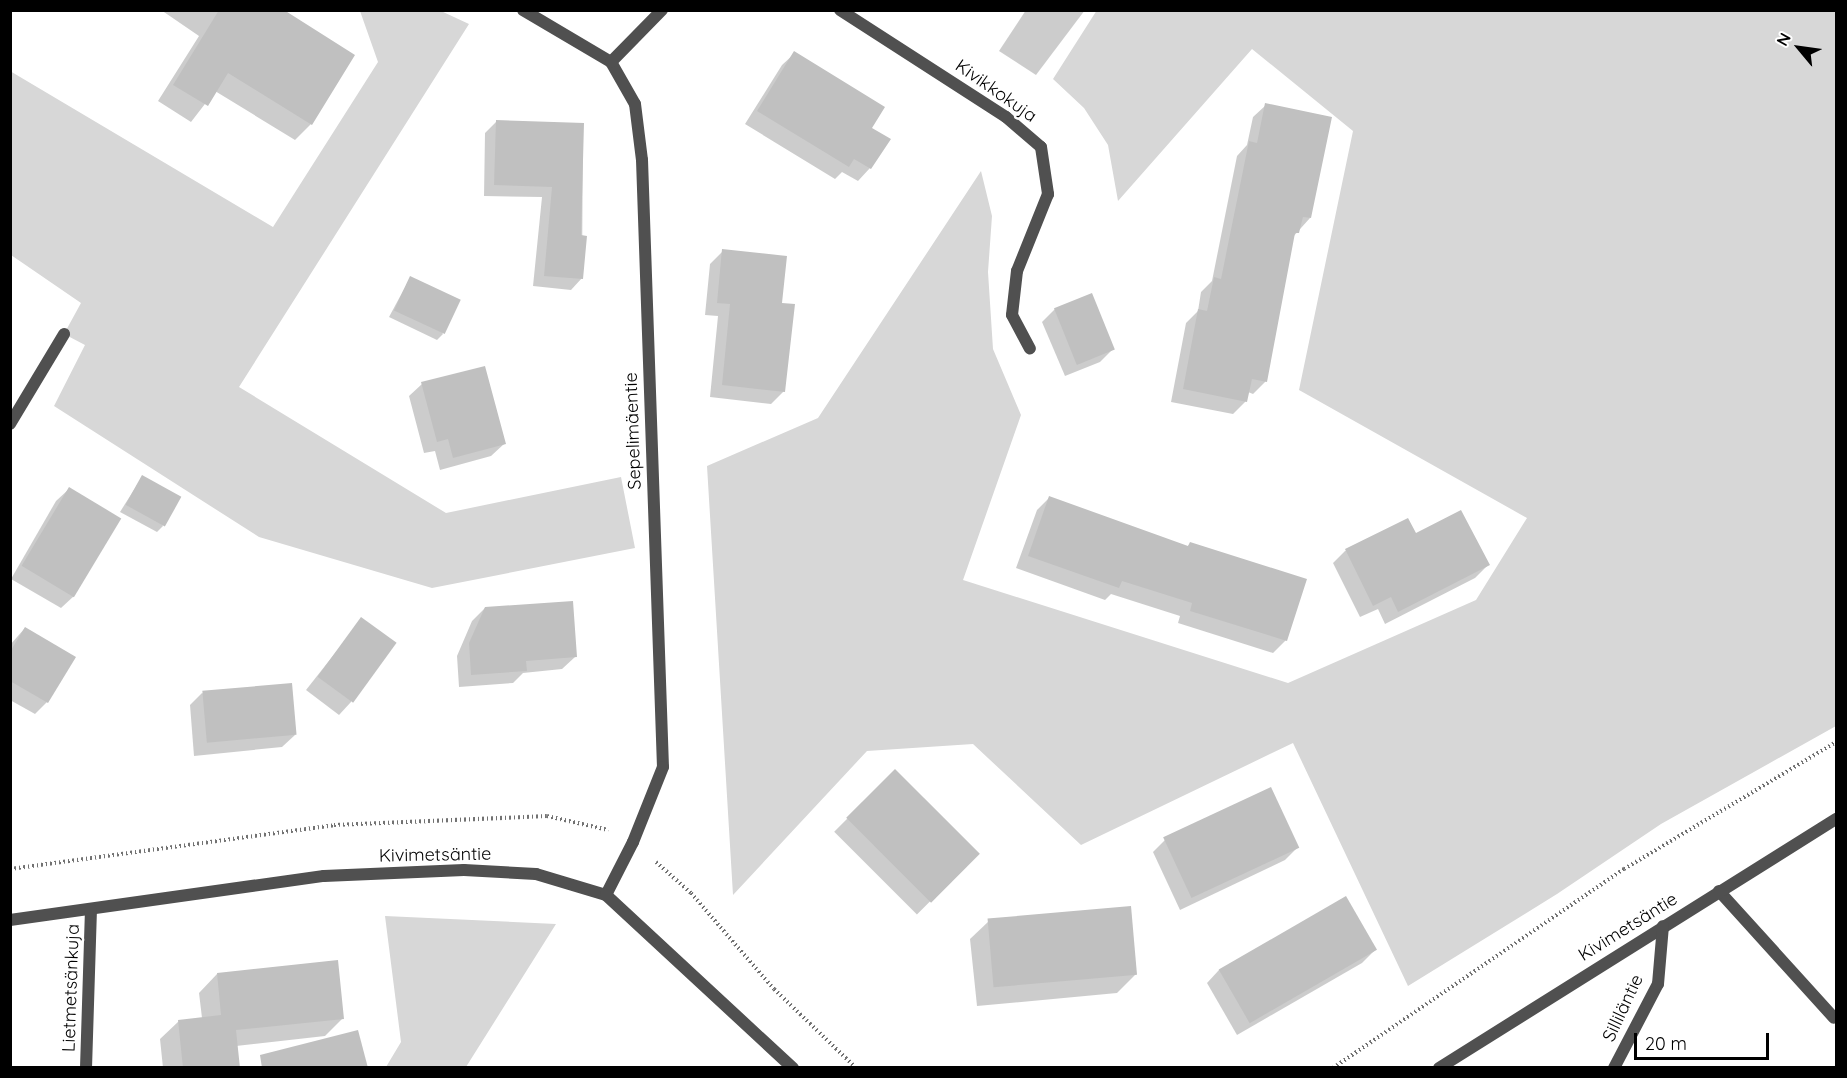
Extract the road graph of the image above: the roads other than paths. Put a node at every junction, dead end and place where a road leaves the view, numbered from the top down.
1 (523, 10) edge
2 (662, 10) edge
3 (840, 10) edge
4 (611, 62) junction
5 (64, 334) dead end
6 (1030, 349) dead end
7 (10, 424) edge
8 (1836, 819) edge
9 (1719, 891) junction
10 (606, 896) junction
11 (91, 910) junction
12 (10, 920) edge
13 (1663, 926) junction
14 (1834, 1018) dead end
15 (86, 1068) edge
16 (793, 1068) edge
17 (1439, 1068) edge
18 (1614, 1068) edge

1 - 4 street
2 - 4 street
3 - 6 street, Kivikkokuja
4 - 10 street, Sepelimäentie
5 - 7 street
8 - 9 street, Kivimetsäntie
9 - 13 street, Kivimetsäntie
9 - 14 street
10 - 11 street, Kivimetsäntie
10 - 16 street, Kivimetsäntie
11 - 12 street, Kivimetsäntie
11 - 15 street, Lietmetsänkuja
13 - 17 street, Kivimetsäntie
13 - 18 street, Silliläntie

